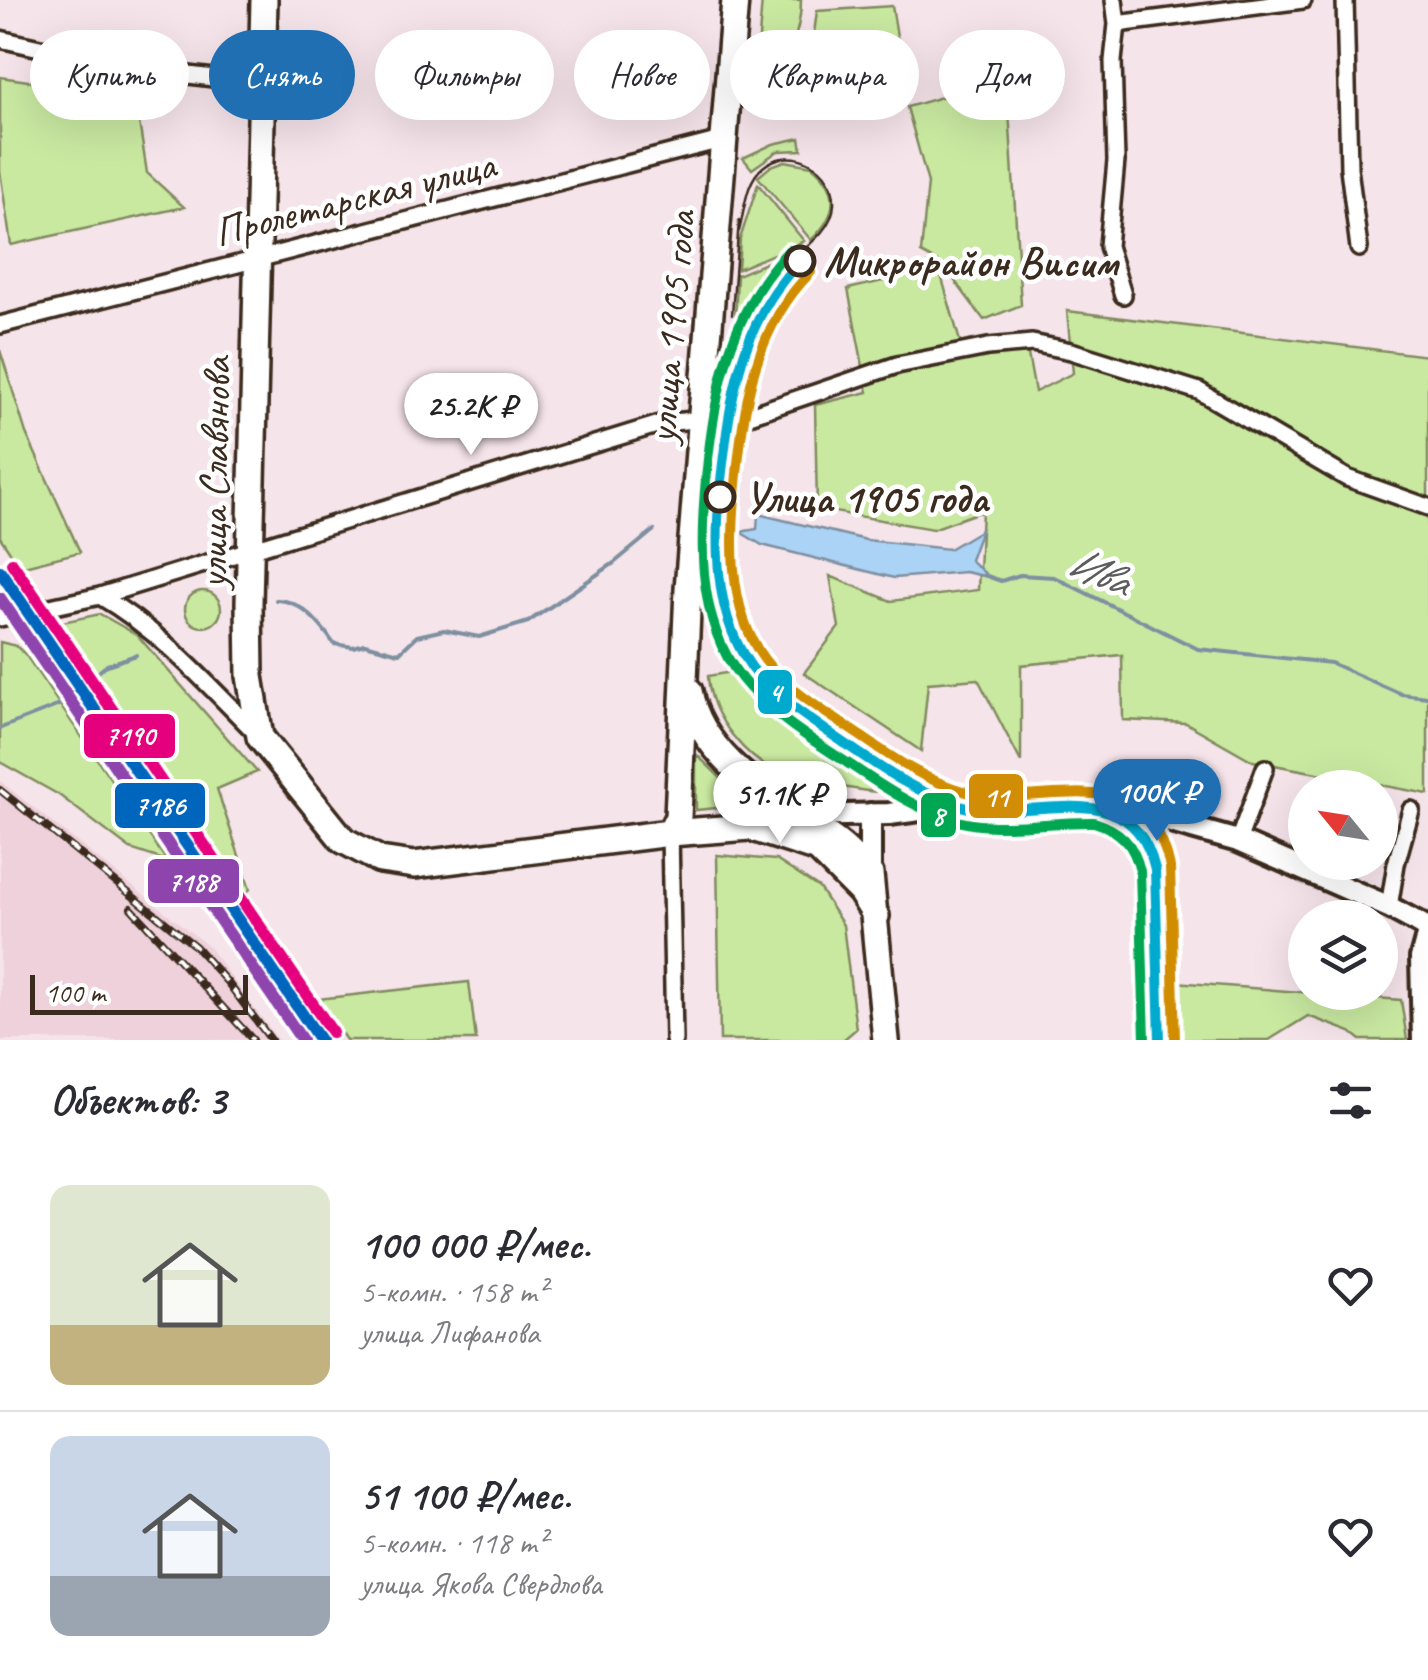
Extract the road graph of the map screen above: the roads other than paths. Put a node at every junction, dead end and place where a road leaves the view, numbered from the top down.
1 (264, 0) edge
2 (735, 0) edge
3 (1114, 0) edge
4 (1303, 0) edge
5 (1345, 0) edge
6 (1118, 24) junction
7 (263, 30) edge
8 (0, 39) edge
9 (209, 77) edge
10 (261, 120) edge
11 (725, 140) junction
12 (1359, 248) dead end
13 (259, 258) junction
14 (1123, 296) dead end
15 (0, 325) edge
16 (701, 420) junction
17 (1428, 507) edge
18 (250, 550) junction
19 (100, 596) junction
20 (0, 618) edge
21 (684, 662) junction
22 (260, 736) junction
23 (1265, 768) dead end
24 (754, 783) junction
25 (919, 810) junction
26 (1410, 810) dead end
27 (870, 814) junction
28 (800, 816) junction
29 (750, 827) junction
30 (670, 833) junction
31 (1238, 841) junction
32 (870, 874) junction
33 (1373, 900) edge
34 (1390, 900) edge
35 (1398, 912) edge
36 (876, 916) junction
37 (1428, 930) edge
38 (674, 1040) edge
39 (886, 1040) edge
40 (1423, 1040) edge

1 - 7 main road, улица Славянова
2 - 11 main road, улица 1905 года
3 - 6 street
4 - 6 street
5 - 12 street
6 - 14 street
8 - 9 street
10 - 13 main road, улица Славянова
11 - 13 street, Пролетарская улица
11 - 16 main road, улица 1905 года
13 - 15 street, Пролетарская улица
13 - 18 main road, улица Славянова
16 - 17 street
16 - 18 street
16 - 21 main road, улица 1905 года
18 - 19 street
18 - 22 main road, улица Славянова
19 - 20 street
19 - 22 street
21 - 24 main road, улица 1905 года
21 - 30 main road, улица 1905 года
22 - 30 main road, улица Славянова
23 - 31 street
24 - 25 street
24 - 28 main road, улица 1905 года
25 - 27 street
25 - 31 street
26 - 34 street
27 - 28 street
27 - 32 street
28 - 29 street
28 - 32 main road, улица 1905 года
29 - 30 main road
29 - 36 main road
30 - 38 street, улица 1905 года
31 - 33 street
32 - 36 main road
35 - 37 street
36 - 39 main road
37 - 40 street

